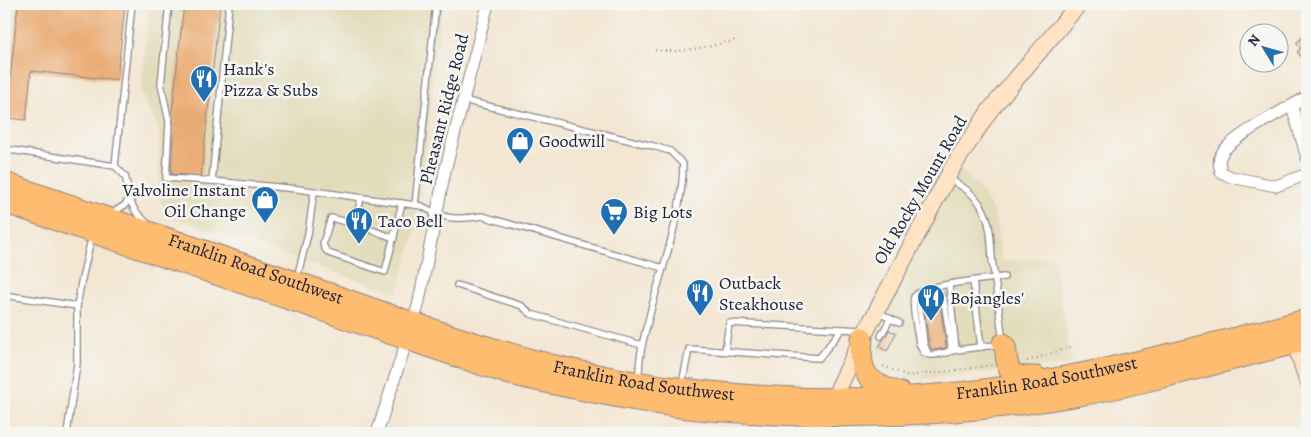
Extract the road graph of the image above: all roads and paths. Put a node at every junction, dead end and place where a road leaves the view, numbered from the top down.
1 (132, 4) edge
2 (169, 4) edge
3 (229, 4) edge
4 (436, 4) edge
5 (488, 4) edge
6 (1079, 4) edge
7 (734, 38) dead end
8 (655, 50) dead end
9 (1307, 97) edge
10 (463, 100) junction
11 (1292, 106) junction
12 (4, 149) edge
13 (1307, 158) edge
14 (115, 166) junction
15 (1307, 174) edge
16 (947, 178) junction
17 (212, 181) junction
18 (4, 183) edge
19 (314, 192) junction
20 (361, 198) junction
21 (129, 199) junction
22 (4, 202) edge
23 (402, 203) junction
24 (415, 205) junction
25 (437, 215) junction
26 (356, 224) junction
27 (98, 225) junction
28 (394, 238) junction
29 (170, 239) junction
30 (663, 268) junction
31 (1004, 277) dead end
32 (995, 278) junction
33 (973, 281) junction
34 (296, 282) junction
35 (949, 284) junction
36 (457, 285) dead end
37 (4, 294) edge
38 (77, 306) junction
39 (883, 315) junction
40 (899, 323) dead end
41 (842, 329) junction
42 (409, 331) junction
43 (1299, 332) edge
44 (870, 335) junction
45 (1006, 342) junction
46 (642, 345) junction
47 (981, 347) junction
48 (1071, 348) dead end
49 (956, 350) junction
50 (726, 351) junction
51 (947, 353) junction
52 (931, 355) junction
53 (1023, 362) dead end
54 (999, 365) dead end
55 (883, 366) dead end
56 (1076, 376) junction
57 (1307, 379) edge
58 (639, 382) junction
59 (681, 388) junction
60 (910, 396) junction
61 (832, 407) junction
62 (67, 433) edge
63 (377, 433) edge

1 - 14 lane
2 - 17 lane
3 - 17 lane
4 - 24 lane
5 - 10 street, Pheasant Ridge Road
6 - 16 street, Old Rocky Mount Road
7 - 8 path
9 - 11 street
10 - 25 street, Pheasant Ridge Road
10 - 30 lane
11 - 13 street
11 - 15 street
12 - 14 lane
14 - 21 lane
16 - 32 lane
16 - 39 street, Old Rocky Mount Road
17 - 19 lane
18 - 27 highway, Franklin Road Southwest
19 - 20 lane
19 - 34 lane
20 - 23 lane
20 - 26 lane
21 - 27 lane
21 - 29 lane
22 - 27 highway, Franklin Road Southwest
23 - 24 lane
23 - 28 lane
24 - 25 lane
25 - 30 lane
25 - 42 street, Pheasant Ridge Road
26 - 28 lane
26 - 28 lane
27 - 29 highway, Franklin Road Southwest
27 - 38 lane
27 - 42 highway, Franklin Road Southwest
29 - 34 highway, Franklin Road Southwest
30 - 46 lane
31 - 32 lane
32 - 33 lane
32 - 45 lane
33 - 35 lane
33 - 47 lane
34 - 42 highway, Franklin Road Southwest
35 - 49 lane
35 - 52 lane
36 - 46 lane
37 - 38 lane
38 - 62 lane
39 - 40 lane
39 - 44 street, Old Rocky Mount Road
41 - 44 lane
41 - 50 lane
41 - 50 lane
42 - 58 highway, Franklin Road Southwest
42 - 61 highway, Franklin Road Southwest
42 - 63 street, Pheasant Ridge Road
43 - 56 highway, Franklin Road Southwest
43 - 57 street
43 - 61 highway, Franklin Road Southwest
44 - 60 highway
44 - 61 street, Old Rocky Mount Road
45 - 47 lane
45 - 56 highway
46 - 58 lane
47 - 49 lane
48 - 53 path
49 - 51 lane
50 - 59 lane
51 - 52 lane
51 - 52 lane
54 - 55 path
56 - 60 highway, Franklin Road Southwest
58 - 59 highway, Franklin Road Southwest
59 - 61 highway, Franklin Road Southwest
60 - 61 highway, Franklin Road Southwest

